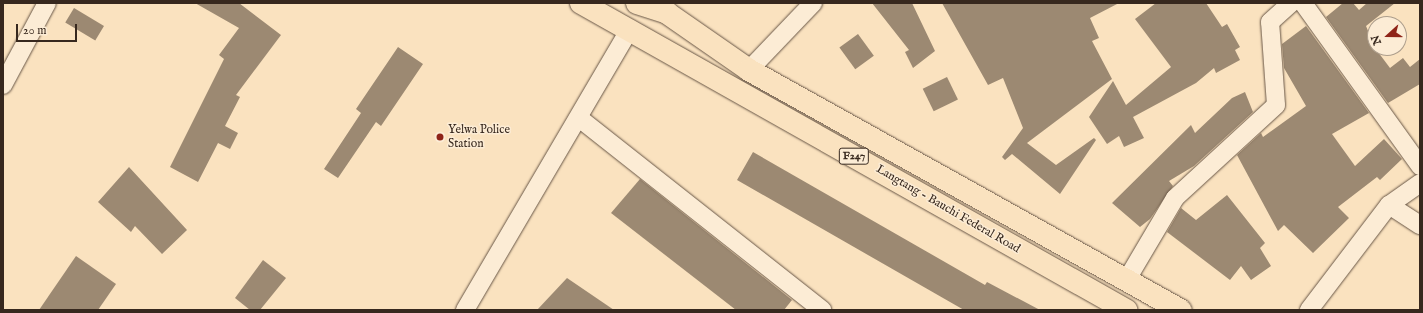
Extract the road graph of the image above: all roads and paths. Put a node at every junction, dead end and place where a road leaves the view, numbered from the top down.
1 (47, 3) edge
2 (581, 3) edge
3 (637, 3) edge
4 (813, 3) edge
5 (1292, 3) edge
6 (1303, 3) edge
7 (672, 8) edge
8 (630, 29) junction
9 (749, 70) junction
10 (3, 85) edge
11 (579, 118) junction
12 (1420, 166) edge
13 (1420, 183) edge
14 (1389, 205) junction
15 (1420, 226) edge
16 (1126, 281) junction
17 (465, 310) edge
18 (822, 310) edge
19 (1126, 310) edge
20 (1181, 310) edge
21 (1309, 310) edge

1 - 10 street
2 - 8 main road, Langtang - Bauchi Federal Road / F247
3 - 7 main road, F247
4 - 9 street
5 - 16 street
6 - 12 street
7 - 9 main road, F247
8 - 11 street
8 - 19 main road, Langtang - Bauchi Federal Road / F247
9 - 16 main road, F247
11 - 17 street
11 - 18 street
13 - 14 street
14 - 15 street
14 - 21 street
16 - 20 main road, F247

